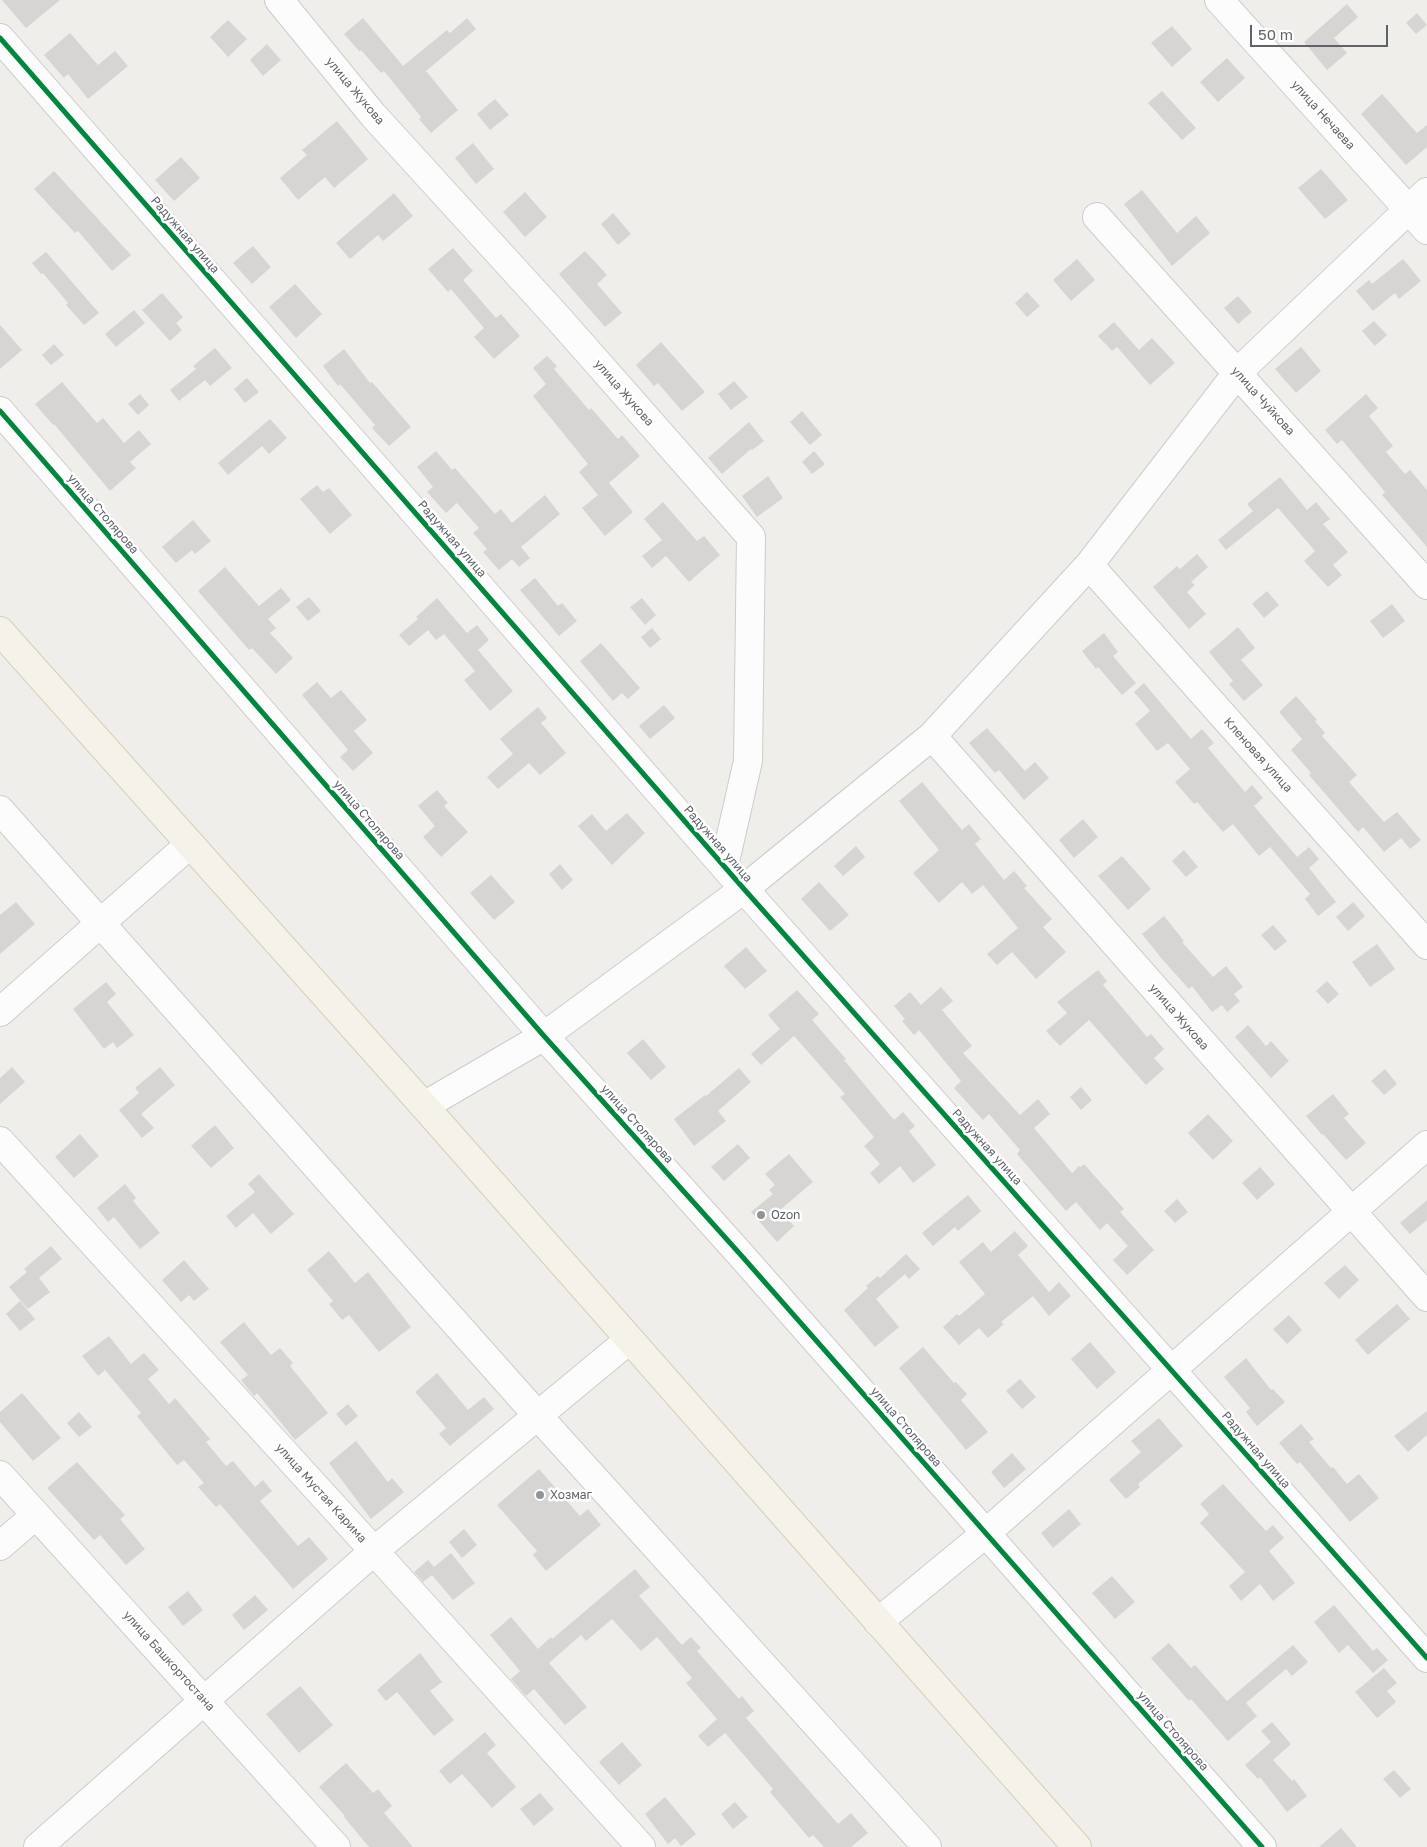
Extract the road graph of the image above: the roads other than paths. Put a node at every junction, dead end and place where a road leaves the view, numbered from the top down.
1 (280, 0) edge
2 (1219, 0) edge
3 (0, 38) edge
4 (1417, 201) edge
5 (1098, 217) dead end
6 (1427, 230) edge
7 (1238, 372) junction
8 (0, 411) edge
9 (1089, 565) junction
10 (1427, 585) edge
11 (0, 631) edge
12 (932, 736) junction
13 (0, 810) edge
14 (190, 844) junction
15 (724, 866) junction
16 (744, 889) junction
17 (102, 924) junction
18 (1427, 945) edge
19 (0, 1012) edge
20 (544, 1036) junction
21 (424, 1106) junction
22 (0, 1141) edge
23 (1427, 1145) edge
24 (1350, 1212) junction
25 (1427, 1297) edge
26 (629, 1340) junction
27 (1172, 1369) junction
28 (538, 1416) junction
29 (0, 1475) edge
30 (36, 1515) junction
31 (986, 1533) junction
32 (0, 1546) edge
33 (374, 1551) junction
34 (878, 1622) junction
35 (1427, 1658) edge
36 (205, 1700) junction
37 (38, 1847) edge
38 (336, 1847) edge
39 (641, 1847) edge
40 (927, 1847) edge
41 (1077, 1847) edge
42 (1262, 1847) edge

1 - 15 street, улица Жукова
2 - 4 street, улица Нечаева
3 - 15 street, Радужная улица
4 - 6 street, улица Нечаева
4 - 7 street
5 - 7 street, улица Чуйкова
7 - 9 street
7 - 10 street, улица Чуйкова
8 - 20 street, улица Столярова
9 - 12 street
9 - 18 street, Кленовая улица
11 - 14 main road
12 - 16 street
12 - 24 street, улица Жукова
13 - 17 street
14 - 17 street
14 - 21 main road
15 - 16 street, Радужная улица
16 - 20 street
16 - 27 street, Радужная улица
17 - 19 street
17 - 28 street
20 - 21 street
20 - 31 street, улица Столярова
21 - 26 main road
22 - 33 street, улица Мустая Карима
23 - 24 street
24 - 25 street, улица Жукова
24 - 27 street
26 - 28 street
26 - 34 main road
27 - 31 street
27 - 35 street, Радужная улица
28 - 33 street
28 - 40 street
29 - 30 street, улица Башкортостана
30 - 32 street
30 - 36 street, улица Башкортостана
31 - 34 street
31 - 42 street, улица Столярова
33 - 36 street
33 - 39 street, улица Мустая Карима
34 - 41 main road
36 - 37 street
36 - 38 street, улица Башкортостана

